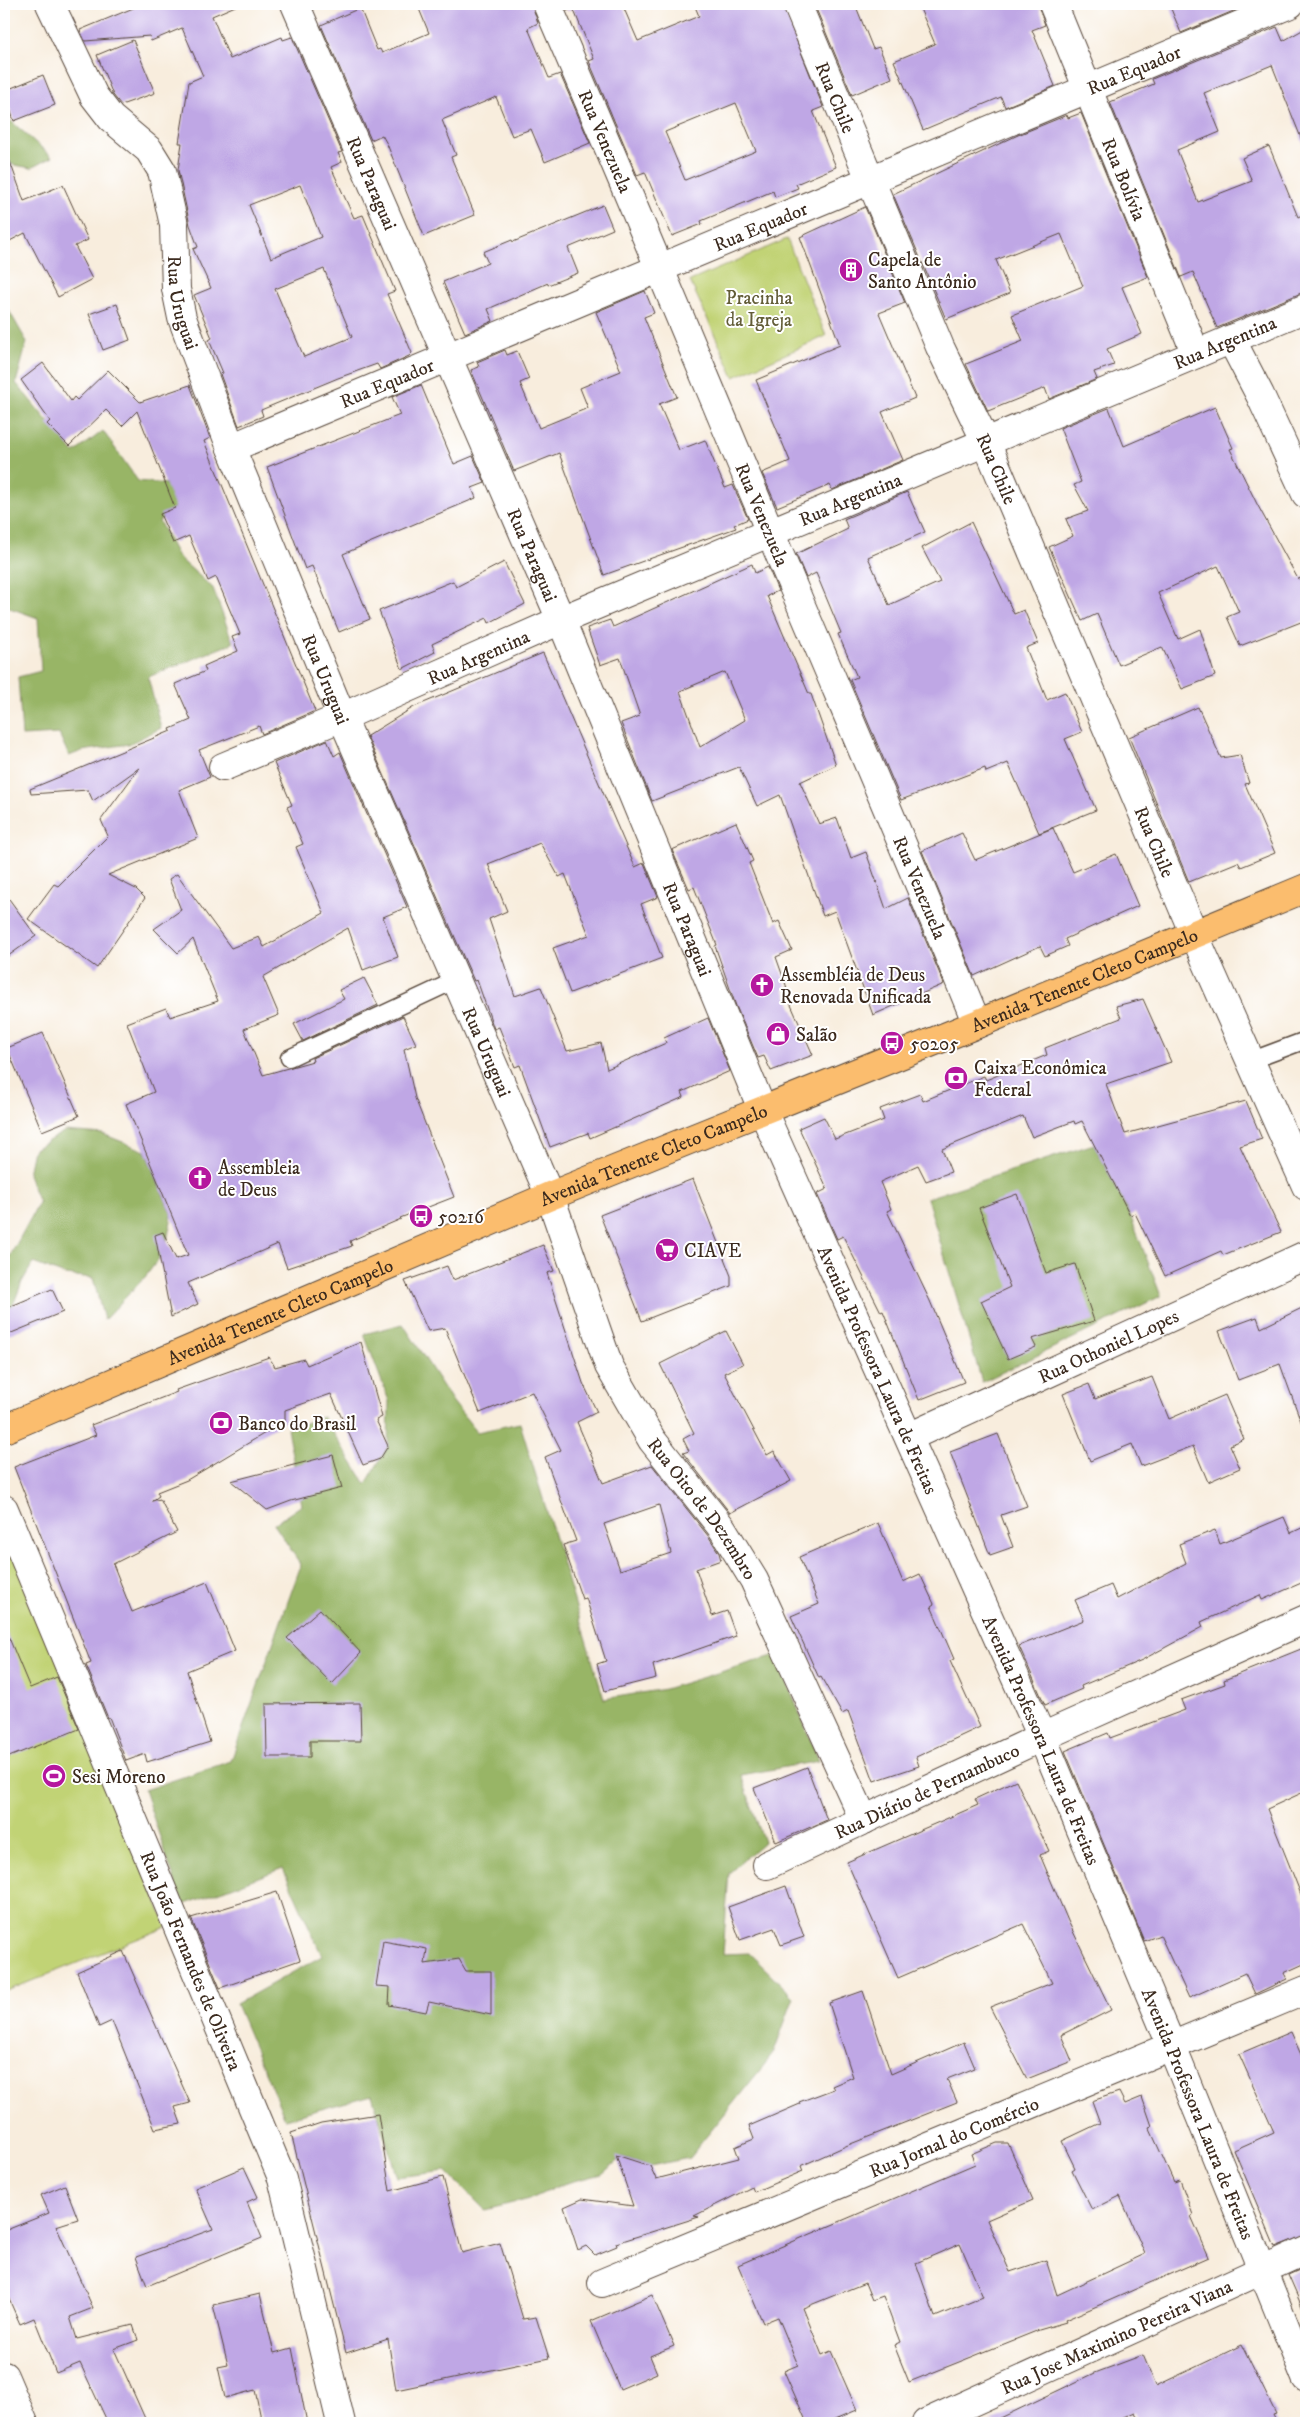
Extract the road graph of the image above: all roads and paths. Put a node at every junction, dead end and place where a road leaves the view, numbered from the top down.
1 (295, 4) edge
2 (547, 4) edge
3 (797, 4) edge
4 (1053, 4) edge
5 (1290, 4) edge
6 (53, 5) edge
7 (1088, 88) junction
8 (870, 179) junction
9 (661, 268) junction
10 (1306, 308) edge
11 (1231, 339) junction
12 (1196, 354) junction
13 (448, 357) junction
14 (986, 442) junction
15 (231, 448) junction
16 (1306, 494) edge
17 (770, 532) junction
18 (561, 620) junction
19 (342, 717) junction
20 (223, 767) dead end
21 (1306, 888) edge
22 (1194, 934) junction
23 (456, 980) junction
24 (977, 1024) junction
25 (1306, 1040) edge
26 (289, 1058) dead end
27 (1250, 1061) junction
28 (762, 1109) junction
29 (1306, 1186) edge
30 (550, 1196) junction
31 (1306, 1255) edge
32 (4, 1429) edge
33 (909, 1438) junction
34 (4, 1509) edge
35 (1306, 1619) edge
36 (1042, 1737) junction
37 (864, 1820) junction
38 (767, 1865) dead end
39 (1306, 1990) edge
40 (1172, 2047) junction
41 (1306, 2250) edge
42 (1262, 2269) junction
43 (602, 2283) dead end
44 (4, 2376) edge
45 (1306, 2378) edge
46 (24, 2423) edge
47 (342, 2423) edge
48 (926, 2423) edge

1 - 13 street, Rua Paraguai
2 - 9 street, Rua Venezuela
3 - 8 street, Rua Chile
4 - 7 street, Rua Bolívia
5 - 7 street, Rua Equador
6 - 15 street, Rua Uruguai
7 - 8 street, Rua Equador
7 - 12 street, Rua Bolívia
8 - 9 street, Rua Equador
8 - 14 street, Rua Chile
9 - 13 street, Rua Equador
9 - 17 street, Rua Venezuela
10 - 11 street, Rua Argentina
11 - 12 street, Rua Argentina
11 - 16 street
12 - 14 street, Rua Argentina
13 - 15 street, Rua Equador
13 - 18 street, Rua Paraguai
14 - 17 street, Rua Argentina
14 - 22 street, Rua Chile
15 - 19 street, Rua Uruguai
17 - 18 street, Rua Argentina
17 - 24 street, Rua Venezuela
18 - 19 street, Rua Argentina
18 - 28 street, Rua Paraguai
19 - 20 street, Rua Argentina
19 - 23 street, Rua Uruguai
21 - 22 main road, Avenida Tenente Cleto Campelo
22 - 24 main road, Avenida Tenente Cleto Campelo
22 - 27 street, Rua Chile
23 - 26 lane
23 - 30 street, Rua Uruguai
24 - 28 main road, Avenida Tenente Cleto Campelo
25 - 27 lane
27 - 29 street, Rua Chile
28 - 30 main road, Avenida Tenente Cleto Campelo
28 - 33 street, Avenida Professora Laura de Freitas
30 - 32 main road, Avenida Tenente Cleto Campelo
30 - 37 street, Rua Oito de Dezembro
31 - 33 street, Rua Othoniel Lopes
33 - 36 street, Avenida Professora Laura de Freitas
34 - 47 street, Rua João Fernandes de Oliveira
35 - 36 street, Rua Diário de Pernambuco
36 - 37 street, Rua Diário de Pernambuco
36 - 40 street, Avenida Professora Laura de Freitas
37 - 38 street, Rua Diário de Pernambuco
39 - 40 street, Rua Jornal do Comércio
40 - 42 street, Avenida Professora Laura de Freitas
40 - 43 street, Rua Jornal do Comércio
41 - 42 street, Rua Jose Maximino Pereira Viana
42 - 45 street, Avenida Professora Laura de Freitas
42 - 48 street, Rua Jose Maximino Pereira Viana
44 - 46 street

